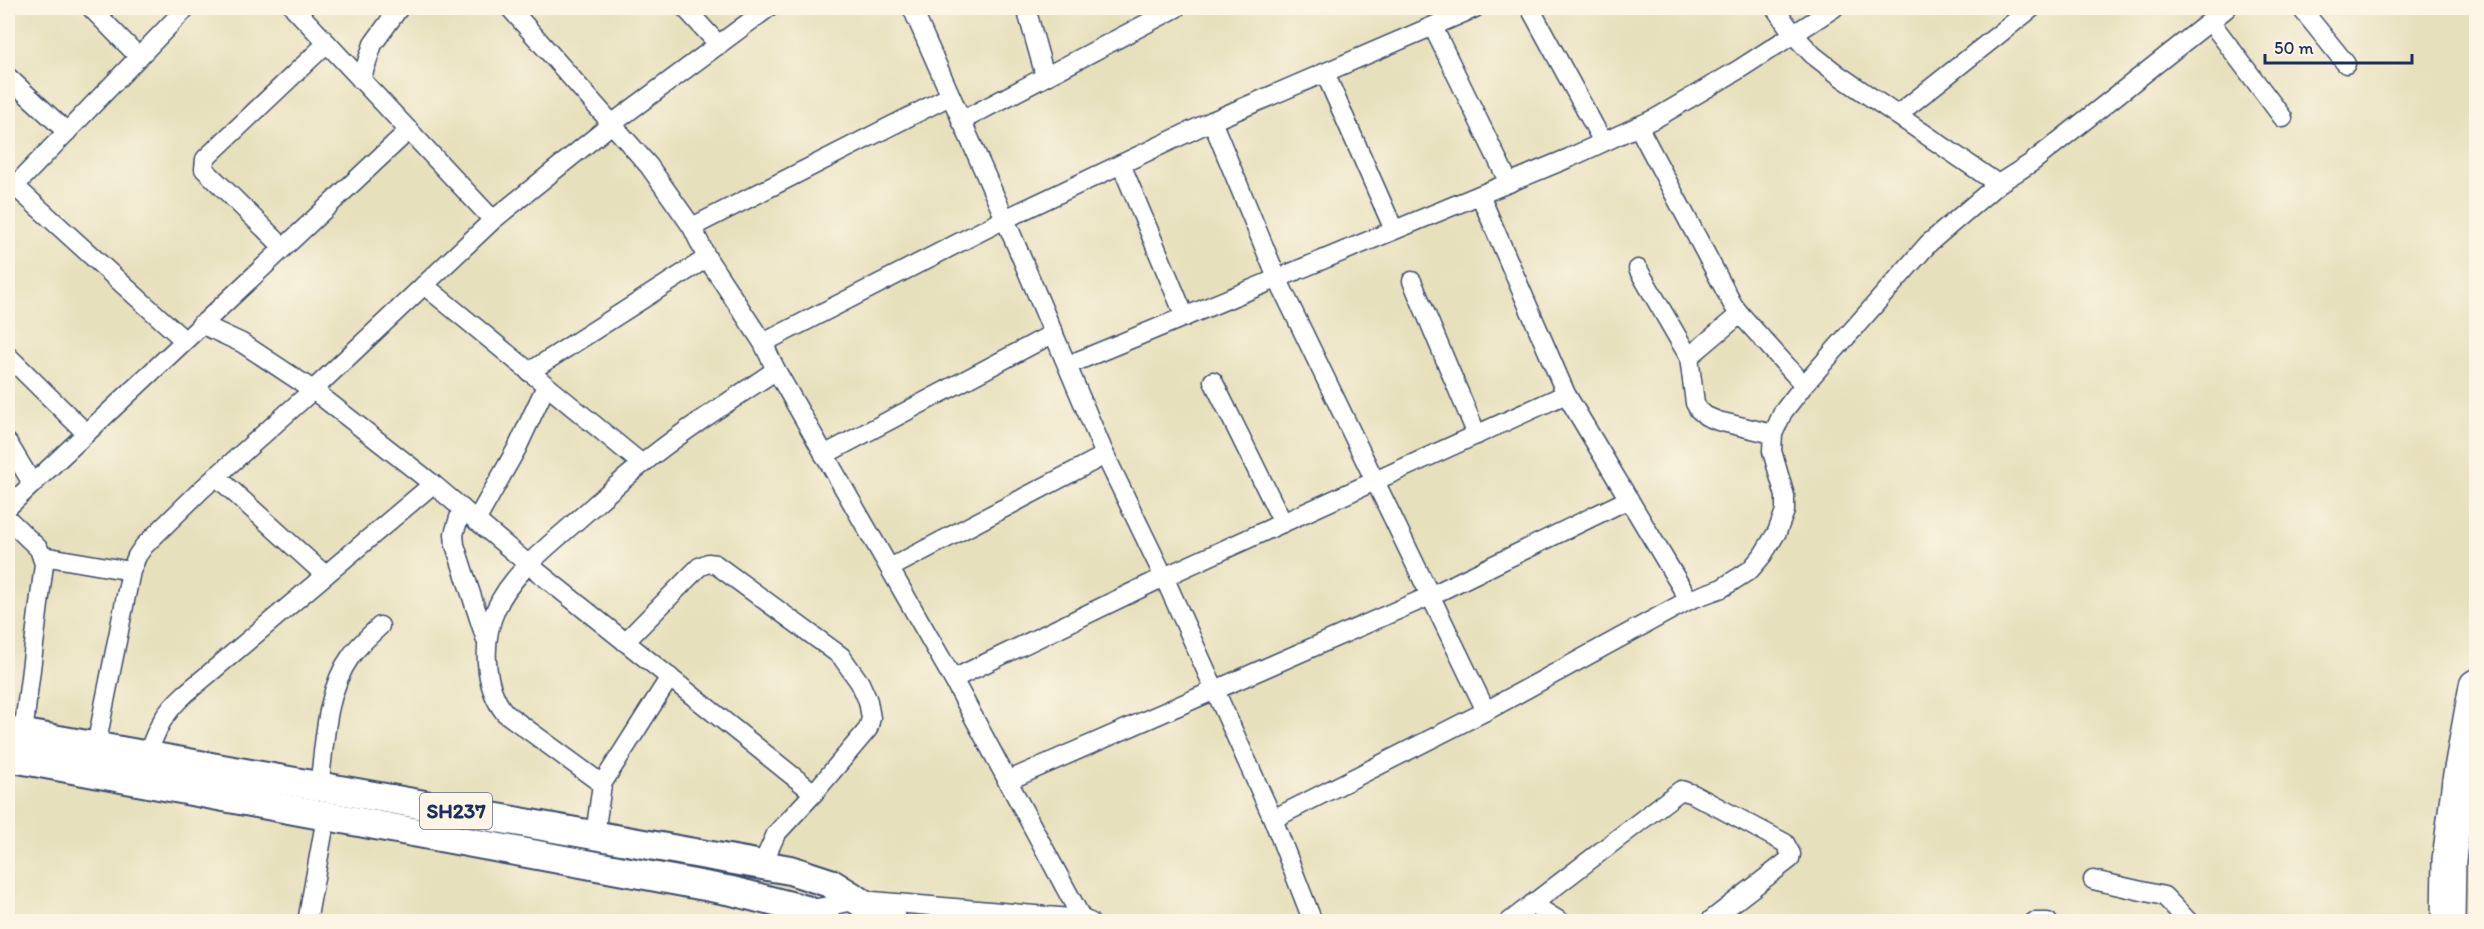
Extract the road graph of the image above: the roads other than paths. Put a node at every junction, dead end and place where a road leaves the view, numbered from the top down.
1 (91, 8) edge
2 (186, 8) edge
3 (294, 8) edge
4 (399, 8) edge
5 (510, 8) edge
6 (685, 8) edge
7 (768, 8) edge
8 (912, 8) edge
9 (1026, 8) edge
10 (1475, 8) edge
11 (1776, 8) edge
12 (1834, 8) edge
13 (2032, 8) edge
14 (2227, 8) edge
15 (2301, 8) edge
16 (1534, 9) edge
17 (1166, 10) edge
18 (2210, 21) junction
19 (1433, 27) junction
20 (1794, 35) junction
21 (327, 43) junction
22 (719, 45) junction
23 (139, 57) junction
24 (2346, 64) dead end
25 (1325, 74) junction
26 (1046, 76) junction
27 (8, 77) edge
28 (362, 80) junction
29 (950, 96) junction
30 (1897, 115) junction
31 (2283, 118) dead end
32 (961, 121) junction
33 (1212, 122) junction
34 (613, 123) junction
35 (1638, 126) junction
36 (409, 130) junction
37 (67, 132) junction
38 (1603, 142) junction
39 (1121, 164) junction
40 (1509, 183) junction
41 (1998, 184) junction
42 (10, 186) edge
43 (1480, 195) junction
44 (1005, 219) junction
45 (493, 220) junction
46 (692, 227) junction
47 (1394, 230) junction
48 (283, 248) junction
49 (707, 258) junction
50 (1638, 269) dead end
51 (1277, 279) junction
52 (1412, 281) dead end
53 (424, 285) junction
54 (1740, 314) junction
55 (1185, 317) junction
56 (201, 324) junction
57 (1054, 333) junction
58 (184, 340) junction
59 (763, 343) junction
60 (8, 356) edge
61 (1689, 357) junction
62 (1068, 365) junction
63 (776, 370) junction
64 (529, 372) junction
65 (1213, 381) dead end
66 (546, 386) junction
67 (1804, 386) junction
68 (313, 390) junction
69 (1566, 394) junction
70 (85, 432) junction
71 (1773, 434) junction
72 (1477, 435) junction
73 (8, 443) edge
74 (824, 455) junction
75 (1105, 455) junction
76 (642, 464) junction
77 (216, 476) junction
78 (1375, 481) junction
79 (33, 483) junction
80 (433, 484) junction
81 (1629, 499) junction
82 (8, 507) edge
83 (462, 508) junction
84 (8, 519) edge
85 (476, 521) junction
86 (1283, 523) junction
87 (43, 556) junction
88 (528, 564) junction
89 (890, 568) junction
90 (131, 571) junction
91 (325, 575) junction
92 (1164, 577) junction
93 (1430, 596) junction
94 (1689, 600) junction
95 (380, 626) dead end
96 (487, 642) junction
97 (625, 642) junction
98 (670, 677) junction
99 (953, 679) junction
100 (2476, 686) edge
101 (1215, 690) junction
102 (1486, 711) junction
103 (12, 749) edge
104 (147, 756) junction
105 (94, 760) junction
106 (1007, 781) junction
107 (602, 784) junction
108 (319, 787) junction
109 (814, 793) junction
110 (326, 817) junction
111 (1273, 819) junction
112 (595, 835) junction
113 (762, 865) junction
114 (2093, 880) dead end
115 (861, 900) junction
116 (1532, 904) junction
117 (816, 916) edge
118 (1086, 920) edge
119 (307, 921) edge
120 (893, 921) edge
121 (1313, 921) edge
122 (1509, 921) edge
123 (1561, 921) edge
124 (1711, 921) edge
125 (2034, 921) edge
126 (2048, 921) edge
127 (2189, 921) edge
128 (2448, 921) edge

1 - 23 street
2 - 23 street
3 - 21 street
4 - 28 street
5 - 34 street
6 - 22 street
7 - 22 street
8 - 29 street
9 - 26 street
10 - 19 street
11 - 20 street
12 - 20 street
13 - 30 street
14 - 18 street
15 - 24 street
16 - 38 street
17 - 26 street
18 - 31 street
18 - 41 street
19 - 25 street
19 - 40 street
20 - 30 street
20 - 35 street
21 - 28 street
21 - 48 street
22 - 34 street
23 - 37 street
25 - 33 street
25 - 47 street
26 - 32 street
27 - 37 street
28 - 36 street
29 - 32 street
29 - 46 street
30 - 41 street
32 - 44 street
33 - 39 street
33 - 51 street
34 - 45 street
34 - 46 street
35 - 38 street
35 - 54 street
36 - 45 street
36 - 48 street
37 - 42 street
38 - 40 street
39 - 44 street
39 - 55 street
40 - 43 street
41 - 67 street
42 - 58 street
43 - 47 street
43 - 69 street
44 - 57 street
44 - 59 street
45 - 53 street
46 - 49 street
47 - 51 street
48 - 56 street
49 - 59 street
49 - 64 street
50 - 61 street
51 - 55 street
51 - 78 street
52 - 72 street
53 - 64 street
53 - 68 street
54 - 61 street
54 - 67 street
55 - 62 street
56 - 58 street
56 - 68 street
57 - 62 street
57 - 74 street
58 - 70 street
59 - 63 street
60 - 70 street
61 - 71 street
62 - 75 street
63 - 74 street
63 - 76 street
64 - 66 street
65 - 86 street
66 - 76 street
66 - 85 street
67 - 71 street
68 - 77 street
68 - 80 street
69 - 72 street
69 - 81 street
70 - 79 street
71 - 94 street
72 - 78 street
73 - 79 street
74 - 89 street
75 - 89 street
75 - 92 street
76 - 88 street
77 - 90 street
77 - 91 street
78 - 86 street
78 - 93 street
79 - 82 street
80 - 83 street
80 - 91 street
81 - 93 street
81 - 94 street
83 - 85 street
83 - 96 street
84 - 87 street
85 - 88 street
86 - 92 street
87 - 90 street
87 - 103 street
88 - 96 street
88 - 97 street
89 - 99 street
90 - 105 street
91 - 104 street
92 - 99 street
92 - 101 street
93 - 101 street
93 - 102 street
94 - 102 street
95 - 108 street
96 - 107 street
97 - 98 street
97 - 109 street
98 - 107 street
98 - 109 street
99 - 106 street
100 - 128 highway
101 - 106 street
101 - 111 street
102 - 111 street
103 - 105 main road, SH237
104 - 105 main road, SH237
104 - 108 main road, SH237
105 - 110 main road, SH237
106 - 118 street
107 - 112 street
108 - 112 main road, SH237
109 - 113 street
110 - 117 main road, SH237
110 - 119 street
111 - 121 street
112 - 113 main road, SH237
113 - 115 main road, SH237
114 - 127 street
115 - 117 street
115 - 118 street
115 - 120 main road, SH237
116 - 122 street
116 - 123 street
116 - 124 street
125 - 126 street

